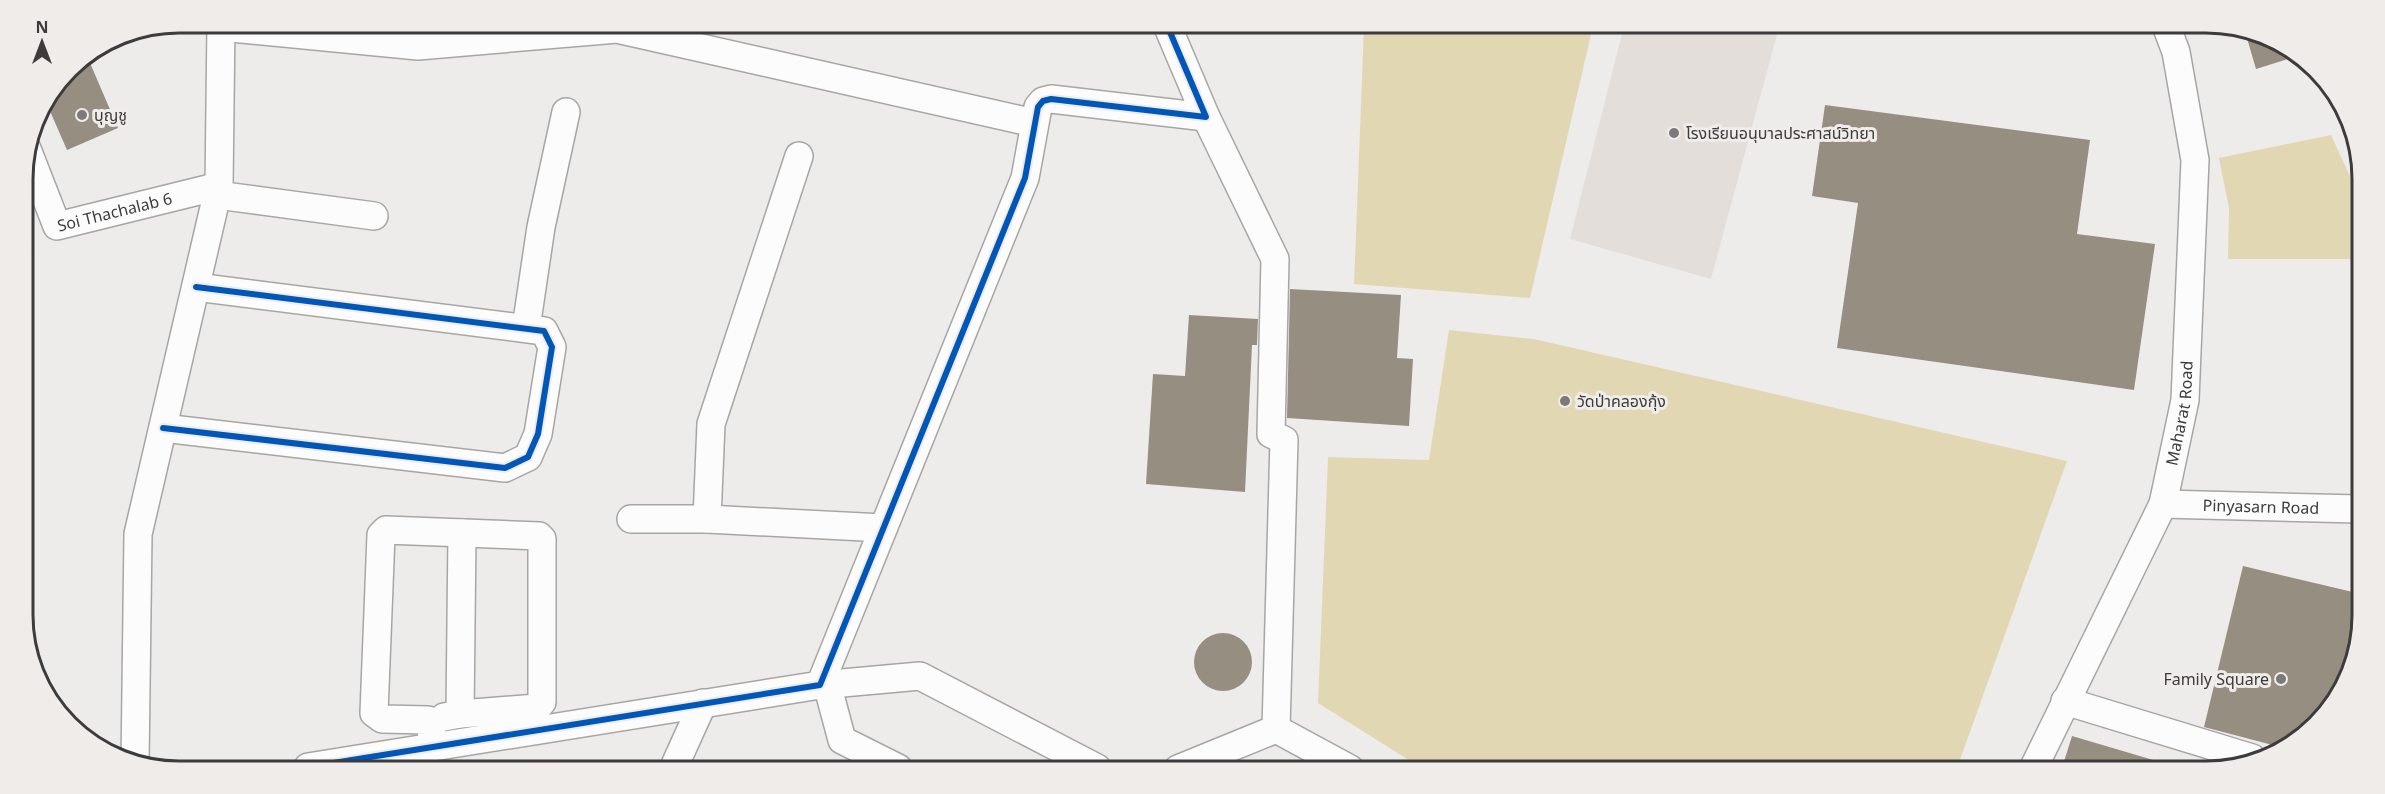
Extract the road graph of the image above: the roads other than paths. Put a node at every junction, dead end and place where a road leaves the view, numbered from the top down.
1 (221, 33) edge
2 (296, 33) edge
3 (570, 33) edge
4 (635, 33) edge
5 (1170, 33) edge
6 (2169, 33) edge
7 (566, 112) dead end
8 (1206, 117) junction
9 (1034, 123) junction
10 (799, 156) dead end
11 (33, 165) edge
12 (218, 190) junction
13 (374, 216) dead end
14 (196, 287) junction
15 (526, 328) junction
16 (163, 428) junction
17 (2163, 504) junction
18 (2352, 509) edge
19 (632, 519) dead end
20 (707, 519) junction
21 (884, 528) junction
22 (462, 533) junction
23 (824, 684) junction
24 (2065, 702) junction
25 (703, 703) junction
26 (460, 714) junction
27 (428, 720) junction
28 (1276, 729) junction
29 (435, 746) junction
30 (135, 754) edge
31 (2244, 756) edge
32 (340, 761) edge
33 (677, 761) edge
34 (884, 761) edge
35 (1081, 761) edge
36 (1198, 761) edge
37 (1335, 761) edge
38 (2037, 761) edge

1 - 12 street
2 - 3 street
4 - 9 street
5 - 8 street
6 - 17 street, Maharat Road
7 - 15 street
8 - 9 street
8 - 28 street
9 - 21 street
10 - 20 street
11 - 12 street, Soi Thachalab 6
12 - 13 street
12 - 14 street
14 - 15 street
14 - 16 street
15 - 16 street
16 - 30 street
17 - 18 street, Pinyasarn Road
17 - 24 street, Maharat Road
19 - 20 street
20 - 21 street
21 - 23 street
22 - 26 street
22 - 26 street
22 - 27 street
23 - 25 street
23 - 34 street
23 - 35 street
24 - 31 street
24 - 38 street, Maharat Road
25 - 29 street
25 - 33 street
26 - 27 street
27 - 29 street
28 - 36 street
28 - 37 street
29 - 32 street

